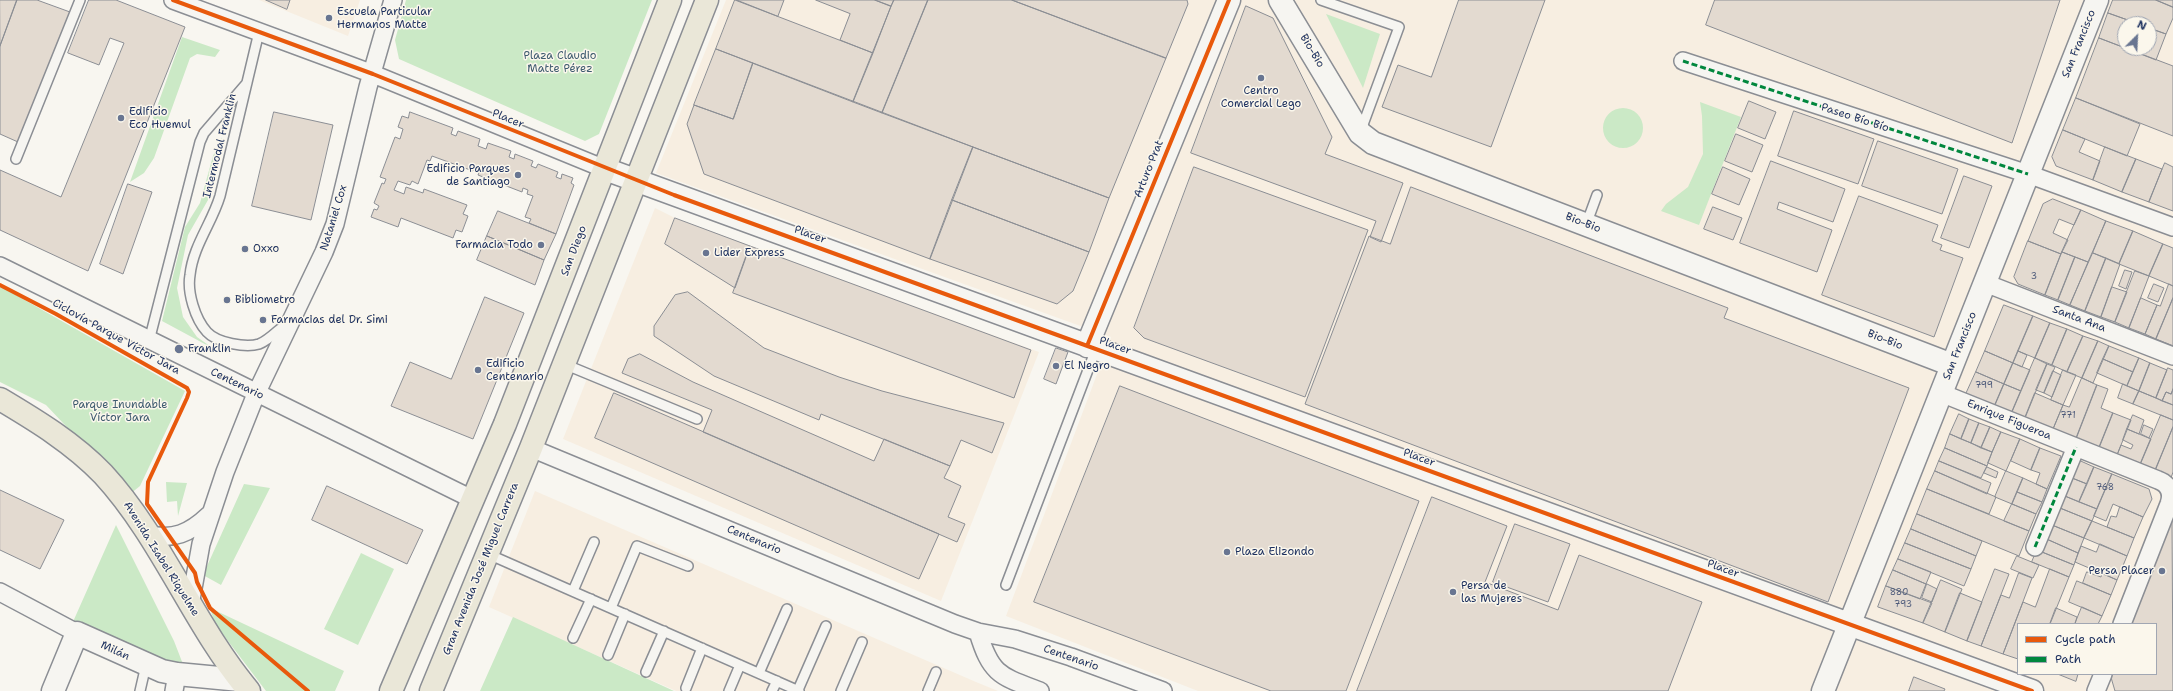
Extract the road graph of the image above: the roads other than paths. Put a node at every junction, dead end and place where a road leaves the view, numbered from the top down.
1 (80, 0) edge
2 (173, 0) edge
3 (394, 0) edge
4 (670, 0) edge
5 (707, 0) edge
6 (1228, 0) edge
7 (1280, 0) edge
8 (1321, 0) edge
9 (2097, 0) edge
10 (259, 32) junction
11 (1683, 61) dead end
12 (373, 74) junction
13 (248, 82) junction
14 (1360, 133) junction
15 (16, 159) dead end
16 (605, 169) junction
17 (2028, 174) junction
18 (636, 181) junction
19 (1597, 195) dead end
20 (1586, 225) junction
21 (2173, 227) edge
22 (0, 266) edge
23 (1985, 283) junction
24 (291, 321) junction
25 (149, 341) junction
26 (1091, 347) junction
27 (2173, 356) edge
28 (564, 364) junction
29 (1952, 365) junction
30 (1941, 392) junction
31 (256, 394) junction
32 (0, 399) edge
33 (697, 419) dead end
34 (2076, 447) junction
35 (531, 448) junction
36 (474, 500) junction
37 (209, 516) junction
38 (147, 534) junction
39 (594, 542) dead end
40 (2035, 547) dead end
41 (488, 554) junction
42 (688, 566) dead end
43 (1006, 585) dead end
44 (573, 591) junction
45 (0, 592) edge
46 (591, 599) junction
47 (190, 605) junction
48 (611, 608) junction
49 (787, 609) dead end
50 (625, 614) junction
51 (2122, 623) edge
52 (1849, 624) junction
53 (826, 626) dead end
54 (664, 631) junction
55 (978, 632) junction
56 (78, 633) junction
57 (574, 638) dead end
58 (862, 642) dead end
59 (702, 648) junction
60 (608, 655) dead end
61 (146, 665) junction
62 (740, 665) junction
63 (646, 672) dead end
64 (936, 672) dead end
65 (759, 673) junction
66 (2103, 675) edge
67 (777, 681) junction
68 (175, 683) edge
69 (245, 686) edge
70 (686, 688) dead end
71 (53, 691) edge
72 (140, 691) edge
73 (391, 691) edge
74 (431, 691) edge
75 (729, 691) edge
76 (772, 691) edge
77 (799, 691) edge
78 (841, 691) edge
79 (928, 691) edge
80 (1040, 691) edge
81 (1163, 691) edge
82 (1823, 691) edge
83 (2032, 691) edge
84 (2096, 691) edge

1 - 15 lane
2 - 10 street, Placer
3 - 12 street, Nataniel Cox
4 - 16 main road, San Diego
5 - 18 main road
6 - 26 street, Arturo Prat
7 - 14 street, Bio-Bio
8 - 14 lane
9 - 17 street, San Francisco
10 - 12 street, Placer
10 - 13 lane, Intermodal Franklin
11 - 17 street, Paseo Bío Bío
12 - 16 street, Placer
12 - 24 street, Nataniel Cox
13 - 24 lane, Intermodal Franklin
13 - 25 lane
14 - 20 street, Bio-Bio
16 - 18 street, Placer
16 - 36 main road, San Diego
17 - 21 street
17 - 23 street, San Francisco
18 - 26 street, Placer
18 - 28 main road
19 - 20 lane
20 - 29 street, Bio-Bio
22 - 25 street, Centenario
23 - 27 street, Santa Ana
23 - 29 street, San Francisco
24 - 31 street, Nataniel Cox
25 - 31 street, Centenario
26 - 43 lane
26 - 52 street, Placer
28 - 33 lane
28 - 35 main road
29 - 30 street, San Francisco
30 - 34 street, Enrique Figueroa
30 - 52 street, San Francisco
31 - 36 street, Centenario
31 - 37 street, Nataniel Cox
32 - 38 main road, Avenida Isabel Riquelme
34 - 40 street
34 - 51 street, Enrique Figueroa
35 - 41 main road, Gran Avenida José Miguel Carrera
35 - 55 street, Centenario
36 - 73 main road
37 - 38 street, Nataniel Cox
37 - 47 street, Nataniel Cox
38 - 47 main road, Avenida Isabel Riquelme
39 - 44 lane
41 - 44 lane
41 - 74 main road, Gran Avenida José Miguel Carrera
42 - 48 lane
44 - 46 lane
45 - 56 street, Milán
46 - 48 lane
46 - 57 lane
47 - 69 main road, Avenida Isabel Riquelme
48 - 50 lane
49 - 65 lane
50 - 54 lane
50 - 60 lane
52 - 82 street, San Francisco
52 - 83 street, Placer
53 - 77 lane
54 - 59 lane
54 - 63 lane
55 - 80 street
55 - 81 street, Centenario
56 - 61 street, Milán
56 - 71 street
58 - 78 lane
59 - 62 lane
59 - 70 lane
61 - 68 street, Milán
61 - 72 lane
62 - 65 lane
62 - 75 lane
64 - 79 lane
65 - 67 lane
66 - 84 street
67 - 76 lane
67 - 77 lane
68 - 69 street, Milán

